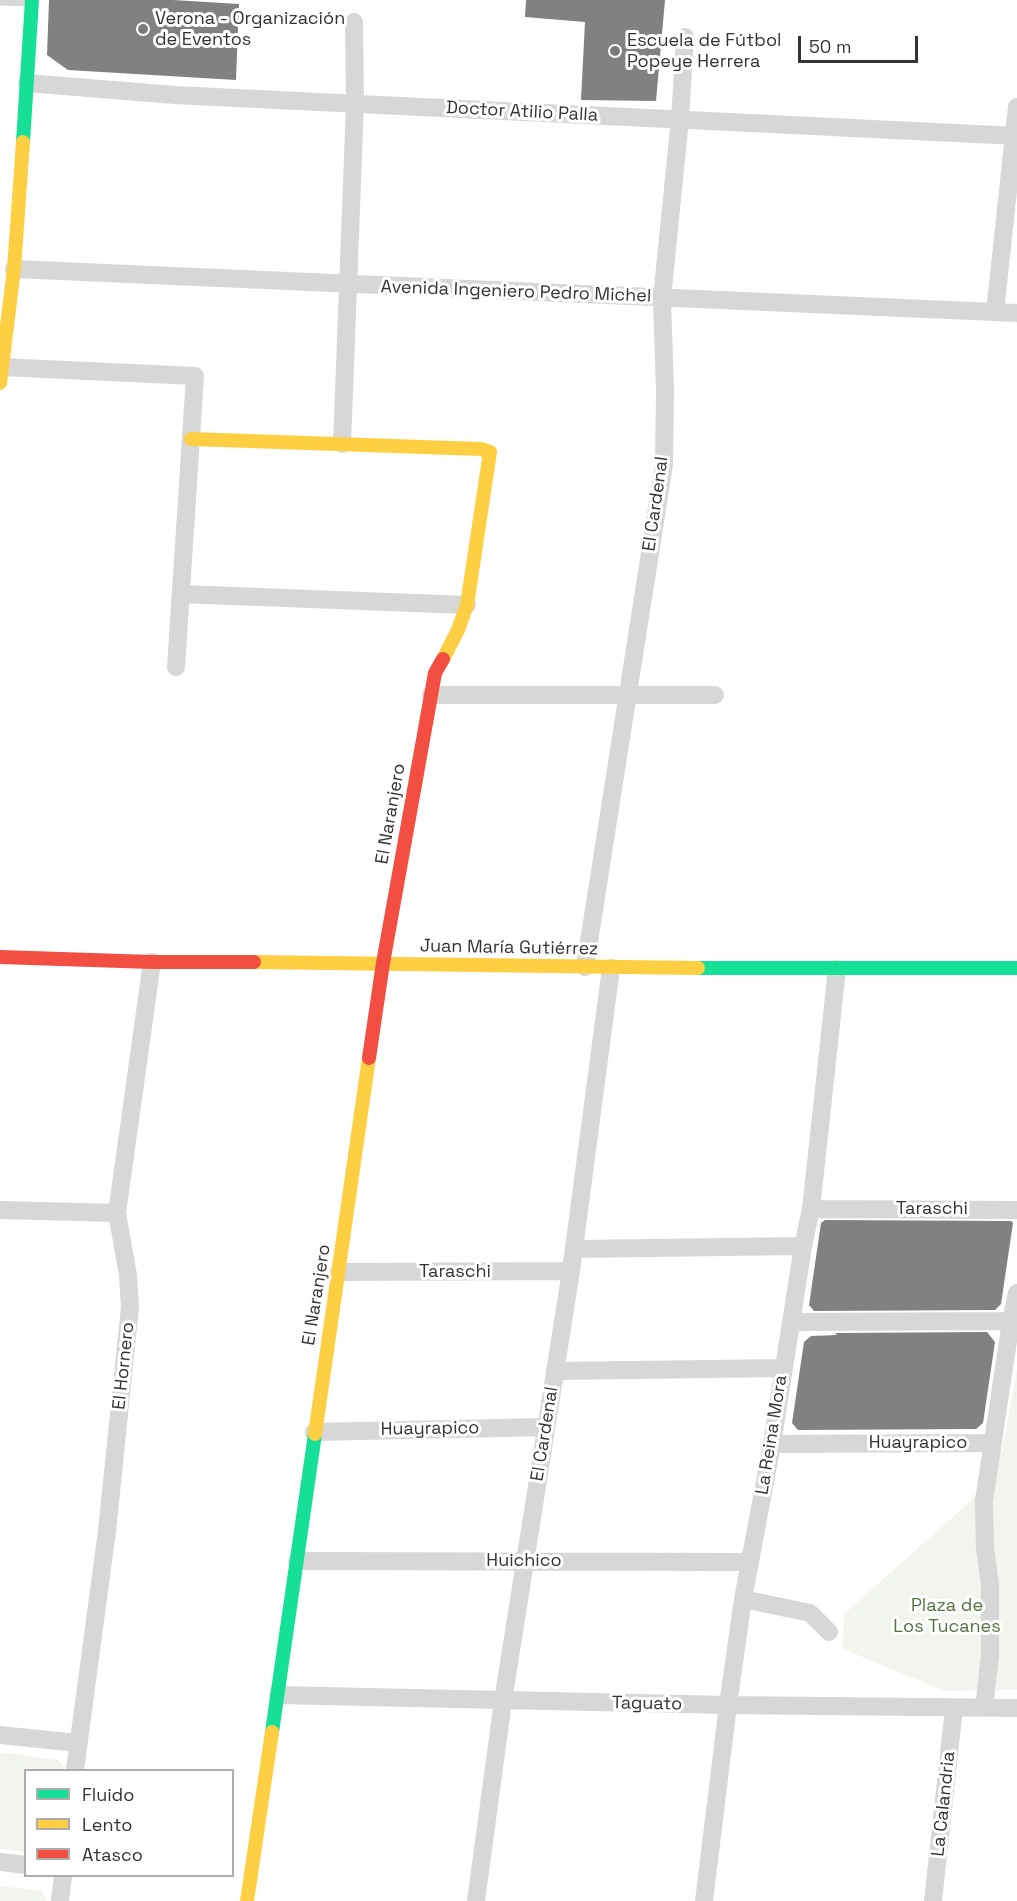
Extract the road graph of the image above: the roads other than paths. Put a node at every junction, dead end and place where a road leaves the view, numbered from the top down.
1 (0, 1) edge
2 (32, 1) edge
3 (354, 22) dead end
4 (685, 38) dead end
5 (27, 83) junction
6 (355, 104) junction
7 (1017, 107) edge
8 (680, 119) junction
9 (1016, 136) edge
10 (9, 223) edge
11 (8, 249) edge
12 (14, 268) junction
13 (348, 285) junction
14 (662, 298) junction
15 (995, 312) junction
16 (1017, 314) edge
17 (1, 375) edge
18 (191, 439) junction
19 (342, 444) junction
20 (181, 594) junction
21 (467, 605) junction
22 (176, 667) dead end
23 (431, 695) junction
24 (715, 695) dead end
25 (626, 696) junction
26 (0, 957) edge
27 (152, 962) junction
28 (383, 963) junction
29 (585, 967) junction
30 (611, 968) junction
31 (1017, 968) edge
32 (837, 969) junction
33 (811, 1209) junction
34 (0, 1210) edge
35 (1017, 1210) edge
36 (117, 1213) junction
37 (803, 1246) junction
38 (574, 1249) junction
39 (571, 1271) junction
40 (339, 1272) junction
41 (1017, 1293) edge
42 (1011, 1321) junction
43 (791, 1322) junction
44 (783, 1368) junction
45 (555, 1371) junction
46 (546, 1427) junction
47 (314, 1432) junction
48 (992, 1443) junction
49 (772, 1444) junction
50 (297, 1561) junction
51 (525, 1561) junction
52 (750, 1562) junction
53 (743, 1599) junction
54 (829, 1632) dead end
55 (278, 1695) junction
56 (503, 1701) junction
57 (728, 1705) junction
58 (954, 1708) junction
59 (984, 1708) junction
60 (1017, 1708) edge
61 (0, 1735) edge
62 (78, 1743) junction
63 (75, 1769) edge
64 (0, 1862) edge
65 (24, 1865) edge
66 (63, 1877) edge
67 (60, 1901) edge
68 (247, 1901) edge
69 (476, 1901) edge
70 (704, 1901) edge
71 (933, 1901) edge

1 - 2 lane
2 - 5 street
3 - 6 street
4 - 8 street, El Cardenal
5 - 6 street, Doctor Atilio Palla
5 - 10 street
6 - 8 street, Doctor Atilio Palla
6 - 13 street
7 - 9 street
8 - 9 street, Doctor Atilio Palla
8 - 14 street, El Cardenal
9 - 15 street
10 - 11 street
11 - 12 street
12 - 13 street, Avenida Ingeniero Pedro Michel
12 - 17 street
13 - 14 street, Avenida Ingeniero Pedro Michel
13 - 19 street
14 - 15 street, Avenida Ingeniero Pedro Michel
14 - 25 street, El Cardenal
15 - 16 street, Avenida Ingeniero Pedro Michel
17 - 18 street
18 - 19 street
18 - 20 street
19 - 21 street, El Naranjero
20 - 21 street
20 - 22 street
21 - 23 street, El Naranjero
23 - 25 street
23 - 28 street, El Naranjero
24 - 25 street
25 - 29 street, El Cardenal
26 - 27 street, Juan María Gutiérrez
27 - 28 street, Juan María Gutiérrez
27 - 36 street, El Hornero
28 - 29 street, Juan María Gutiérrez
28 - 40 street, El Naranjero
29 - 30 street, Juan María Gutiérrez
30 - 32 street, Juan María Gutiérrez
30 - 38 street, El Cardenal
31 - 32 street, Juan María Gutiérrez
32 - 33 street, La Reina Mora
33 - 35 street, Taraschi
33 - 37 street, La Reina Mora
34 - 36 street
36 - 62 street, El Hornero
37 - 38 street
37 - 43 street, La Reina Mora
38 - 39 street, El Cardenal
39 - 40 street, Taraschi
39 - 45 street, El Cardenal
40 - 47 street, El Naranjero
41 - 42 street
42 - 43 street
42 - 48 street
43 - 44 street, La Reina Mora
44 - 45 street
44 - 49 street, La Reina Mora
45 - 46 street, El Cardenal
46 - 47 street, Huayrapico
46 - 51 street, El Cardenal
47 - 50 street, El Naranjero
48 - 49 street, Huayrapico
48 - 59 street
49 - 52 street, La Reina Mora
50 - 51 street, Huichico
50 - 55 street, El Naranjero
51 - 52 street, Huichico
51 - 56 street, El Cardenal
52 - 53 street, La Reina Mora
53 - 54 street
53 - 57 street, La Reina Mora
55 - 56 street, Taguato
55 - 68 street, El Naranjero
56 - 57 street, Taguato
56 - 69 street, El Cardenal
57 - 58 street, Taguato
57 - 70 street, La Reina Mora
58 - 59 street, Taguato
58 - 71 street, La Calandria
59 - 60 street, Taguato
61 - 62 street
62 - 63 street, El Hornero
64 - 65 street
66 - 67 street

